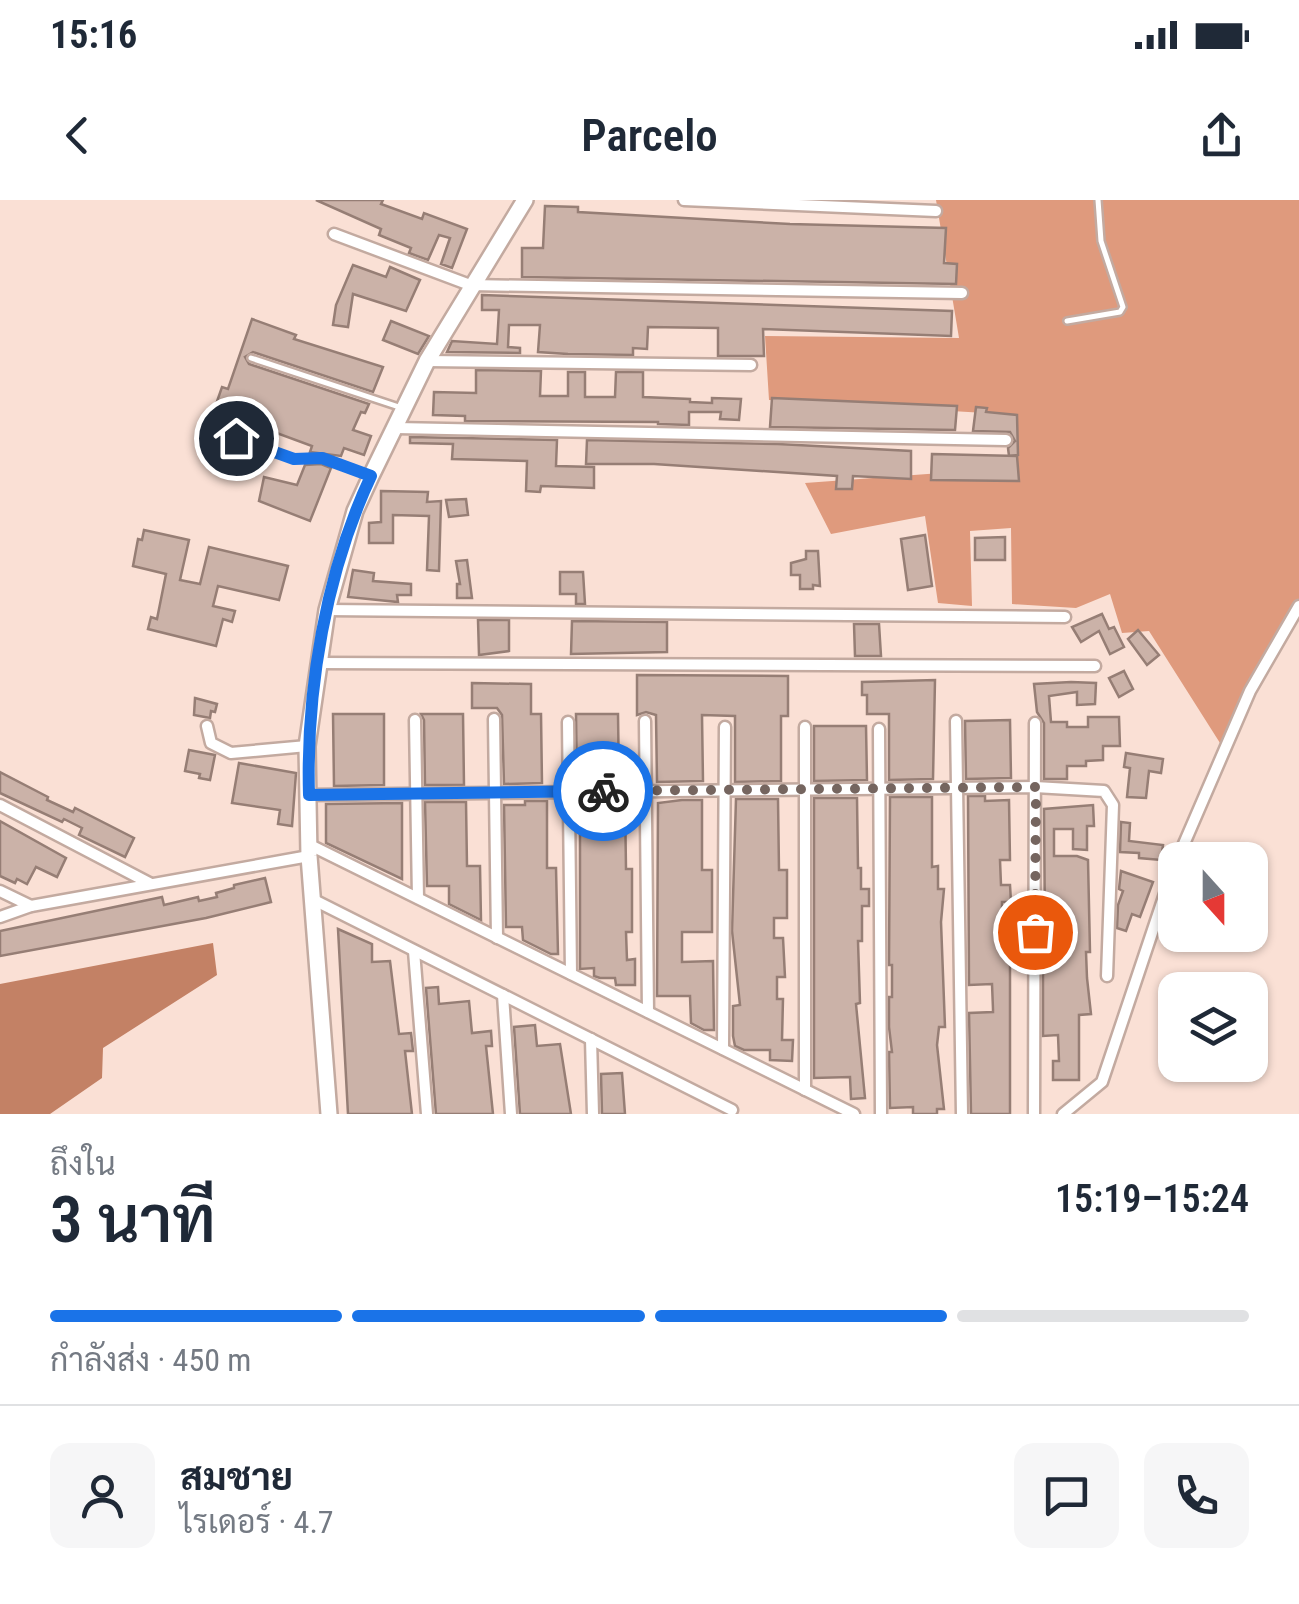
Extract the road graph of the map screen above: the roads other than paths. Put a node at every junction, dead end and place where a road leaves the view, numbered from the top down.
1 (525, 200) edge
2 (684, 200) edge
3 (1098, 200) edge
4 (936, 211) dead end
5 (334, 234) dead end
6 (470, 285) junction
7 (962, 293) dead end
8 (1067, 321) dead end
9 (251, 358) dead end
10 (427, 361) junction
11 (751, 365) dead end
12 (405, 409) junction
13 (396, 428) junction
14 (236, 438) dead end
15 (1006, 440) dead end
16 (371, 476) junction
17 (1299, 606) edge
18 (327, 610) junction
19 (1065, 617) dead end
20 (319, 664) junction
21 (1095, 666) dead end
22 (494, 718) dead end
23 (414, 720) dead end
24 (645, 721) dead end
25 (956, 721) dead end
26 (568, 722) dead end
27 (1035, 723) dead end
28 (207, 726) dead end
29 (725, 727) dead end
30 (805, 727) dead end
31 (879, 729) dead end
32 (308, 746) junction
33 (1036, 787) junction
34 (880, 788) junction
35 (958, 788) junction
36 (806, 789) junction
37 (647, 790) junction
38 (724, 790) junction
39 (568, 791) junction
40 (416, 792) junction
41 (497, 792) junction
42 (309, 795) junction
43 (0, 806) edge
44 (1185, 842) edge
45 (309, 851) junction
46 (152, 884) junction
47 (0, 891) edge
48 (418, 898) junction
49 (312, 900) junction
50 (30, 906) junction
51 (1158, 916) edge
52 (0, 918) edge
53 (497, 938) junction
54 (414, 951) junction
55 (571, 974) junction
56 (1107, 976) dead end
57 (503, 995) junction
58 (648, 1012) junction
59 (591, 1039) junction
60 (723, 1049) junction
61 (805, 1090) junction
62 (732, 1110) dead end
63 (329, 1114) edge
64 (427, 1114) edge
65 (511, 1114) edge
66 (593, 1114) edge
67 (854, 1114) edge
68 (880, 1114) edge
69 (962, 1114) edge
70 (1034, 1114) edge
71 (1063, 1114) edge

1 - 6 street
2 - 4 street
3 - 8 lane
5 - 6 street
6 - 7 street
6 - 10 street
9 - 12 lane
10 - 11 street
10 - 12 street
12 - 13 street
13 - 15 street
13 - 16 street
14 - 16 lane
16 - 18 street
17 - 44 street
18 - 19 street
18 - 20 street
20 - 21 street
20 - 32 street
22 - 41 street
23 - 40 street
24 - 37 street
25 - 35 street
26 - 39 street
27 - 33 street
28 - 32 street
29 - 38 street
30 - 36 street
31 - 34 street
32 - 42 street
33 - 35 street
33 - 56 street
33 - 70 street
34 - 35 street
34 - 36 street
34 - 68 street
35 - 69 street
36 - 38 street
36 - 61 street
37 - 38 street
37 - 39 street
37 - 58 street
38 - 60 street
39 - 41 street
39 - 55 street
40 - 41 street
40 - 42 street
40 - 48 street
41 - 53 street
42 - 45 street
43 - 46 street
45 - 46 street
45 - 48 street
45 - 49 street
46 - 50 street
47 - 50 street
48 - 53 street
49 - 54 street
49 - 63 street
50 - 52 street
51 - 71 street
53 - 55 street
54 - 57 street
54 - 64 street
55 - 58 street
57 - 59 street
57 - 65 street
58 - 60 street
59 - 62 street
59 - 66 street
60 - 61 street
61 - 67 street

